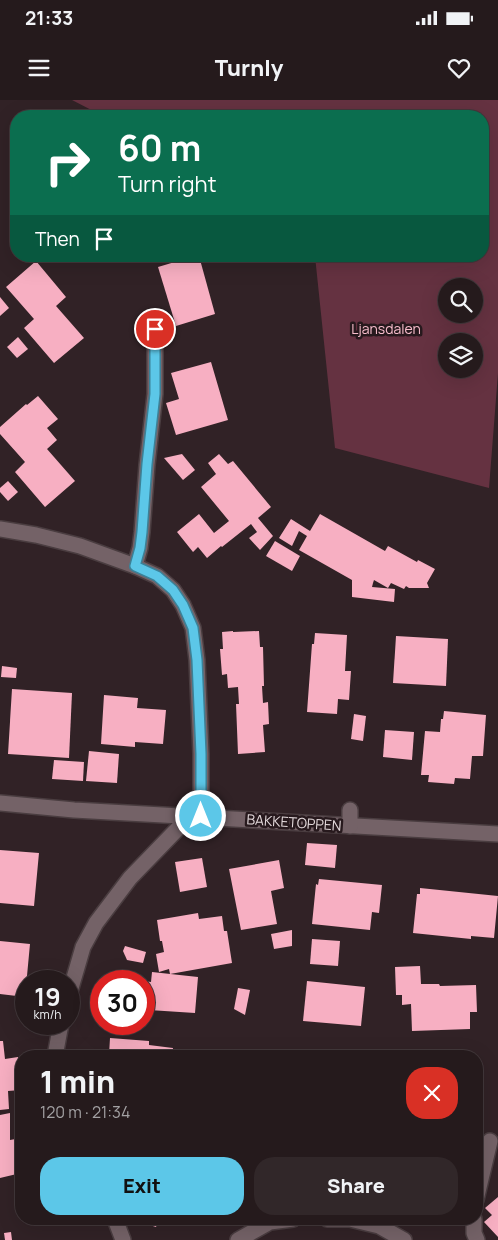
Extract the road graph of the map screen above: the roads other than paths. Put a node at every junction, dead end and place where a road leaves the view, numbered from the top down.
1 (155, 329) dead end
2 (0, 529) edge
3 (135, 566) junction
4 (0, 803) edge
5 (350, 810) dead end
6 (196, 816) junction
7 (350, 826) junction
8 (498, 834) edge
9 (76, 970) edge
10 (59, 1035) edge
11 (56, 1050) edge
12 (490, 1141) dead end
13 (483, 1170) edge
14 (118, 1225) edge
15 (265, 1225) edge
16 (375, 1225) edge
17 (474, 1225) edge
18 (123, 1240) edge
19 (238, 1240) edge
20 (404, 1240) edge
21 (477, 1240) edge

1 - 3 street
2 - 3 street
3 - 6 street
4 - 6 street, BAKKETOPPEN
5 - 7 street
6 - 7 street, BAKKETOPPEN
6 - 9 street
7 - 8 street, BAKKETOPPEN
10 - 11 street
12 - 13 street
14 - 18 street
15 - 19 street
16 - 20 street
17 - 21 street

